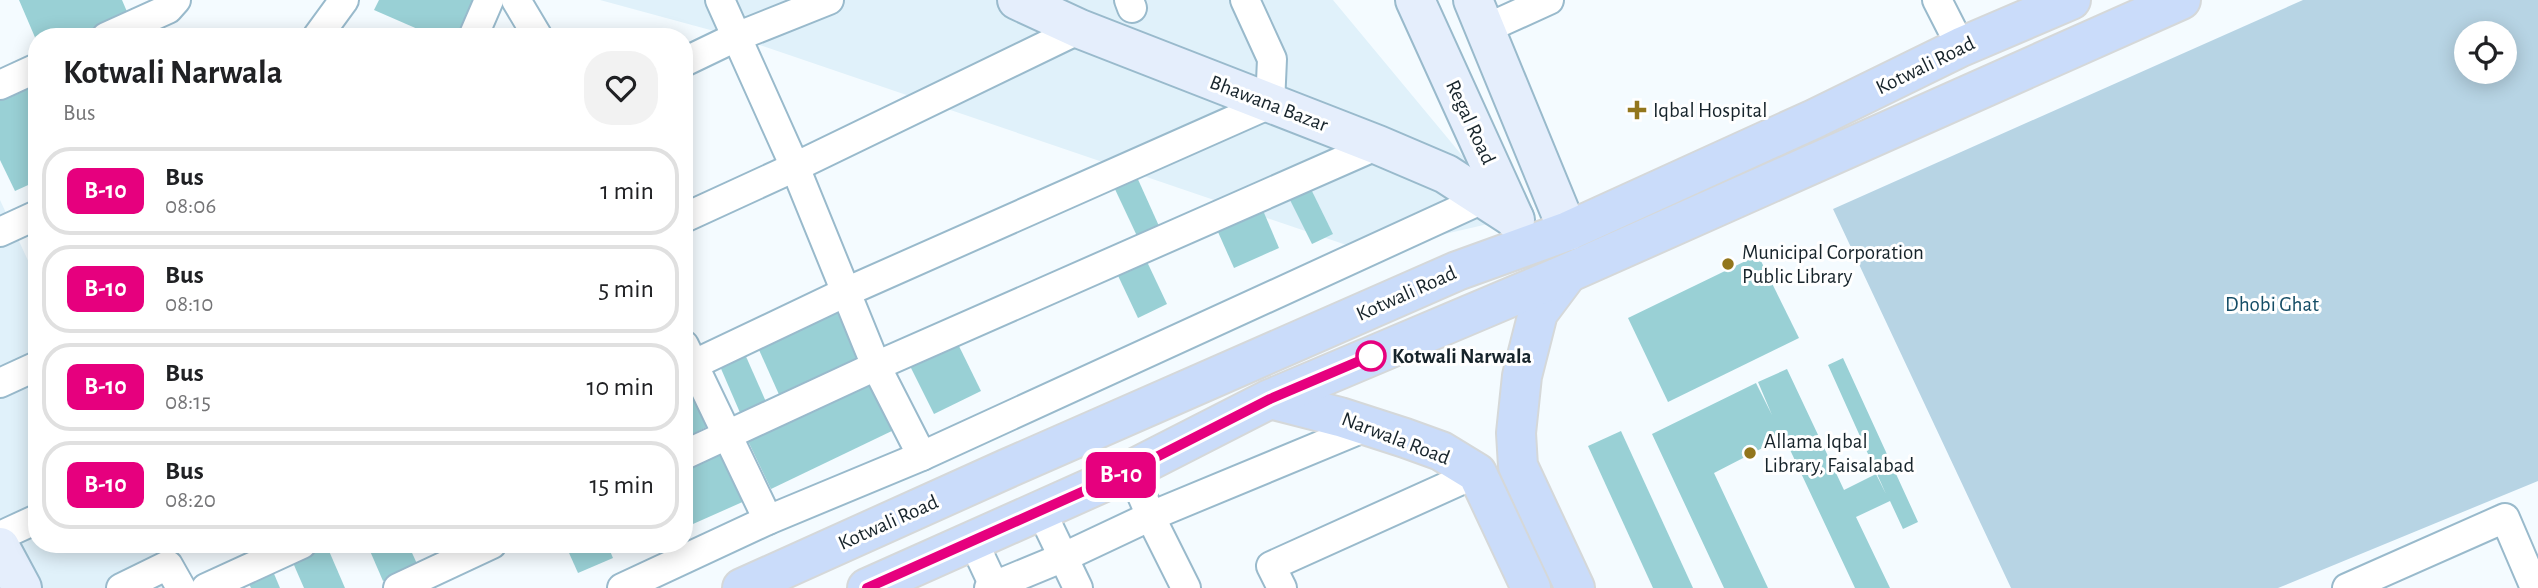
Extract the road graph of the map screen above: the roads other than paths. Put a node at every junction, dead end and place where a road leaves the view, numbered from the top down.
1 (176, 0) edge
2 (344, 0) edge
3 (489, 0) edge
4 (516, 0) edge
5 (720, 0) edge
6 (828, 0) edge
7 (1017, 0) edge
8 (1245, 0) edge
9 (1415, 0) edge
10 (1549, 0) edge
11 (1937, 0) edge
12 (2071, 0) edge
13 (2181, 0) edge
14 (1479, 15) edge
15 (126, 28) edge
16 (324, 28) edge
17 (477, 28) edge
18 (533, 28) edge
19 (1080, 29) junction
20 (736, 37) junction
21 (1961, 47) junction
22 (693, 58) edge
23 (28, 72) edge
24 (0, 85) edge
25 (1270, 104) junction
26 (1378, 145) junction
27 (795, 167) junction
28 (693, 214) edge
29 (28, 219) edge
30 (1509, 220) junction
31 (1568, 231) junction
32 (0, 232) edge
33 (1568, 273) junction
34 (846, 292) junction
35 (693, 357) edge
36 (876, 366) junction
37 (28, 370) edge
38 (693, 371) edge
39 (0, 383) edge
40 (1270, 399) junction
41 (1368, 426) junction
42 (727, 435) junction
43 (693, 451) edge
44 (922, 456) junction
45 (1131, 470) junction
46 (1477, 473) junction
47 (1041, 511) junction
48 (1151, 516) junction
49 (768, 520) junction
50 (28, 523) edge
51 (0, 536) edge
52 (973, 541) junction
53 (0, 547) edge
54 (282, 553) edge
55 (473, 553) edge
56 (1064, 557) junction
57 (993, 587) edge
58 (22, 588) edge
59 (121, 588) edge
60 (181, 588) edge
61 (206, 588) edge
62 (398, 588) edge
63 (622, 588) edge
64 (742, 588) edge
65 (867, 588) edge
66 (1078, 588) edge
67 (1186, 588) edge
68 (1282, 588) edge
69 (1531, 588) edge
70 (1575, 588) edge
71 (2347, 588) edge
72 (2535, 588) edge

1 - 15 street
2 - 16 street
3 - 17 street
4 - 18 street
5 - 20 street
6 - 20 street
7 - 19 street, Bhawana Bazar
8 - 25 street
9 - 30 street, Regal Road
10 - 14 street
11 - 21 street
12 - 21 main road, Kotwali Road
13 - 33 main road, Kotwali Road
14 - 31 street
19 - 25 street, Bhawana Bazar
19 - 27 street
20 - 22 street
20 - 27 street
21 - 31 main road, Kotwali Road
23 - 24 street
25 - 26 street, Bhawana Bazar
25 - 34 street
26 - 30 street, Bhawana Bazar
26 - 36 street
27 - 28 street
27 - 34 street
29 - 32 street
30 - 31 main road, Kotwali Road
30 - 44 street
30 - 64 main road, Kotwali Road
33 - 40 main road, Kotwali Road
33 - 70 main road
34 - 35 street
34 - 36 street
36 - 42 street
36 - 44 street
37 - 39 street
38 - 42 street
40 - 41 main road, Narwala Road
40 - 45 main road, Kotwali Road
41 - 46 main road, Narwala Road
41 - 48 street
42 - 43 street
42 - 49 street
44 - 49 street
45 - 47 main road, Kotwali Road
45 - 48 street
46 - 68 street
46 - 69 main road, Narwala Road
47 - 52 main road, Kotwali Road
47 - 56 street
48 - 56 street
48 - 67 street
49 - 63 street
50 - 51 street
52 - 57 street
52 - 65 main road, Kotwali Road
53 - 58 street
54 - 61 street
55 - 62 street
56 - 57 street
56 - 66 street
59 - 60 street
71 - 72 street

